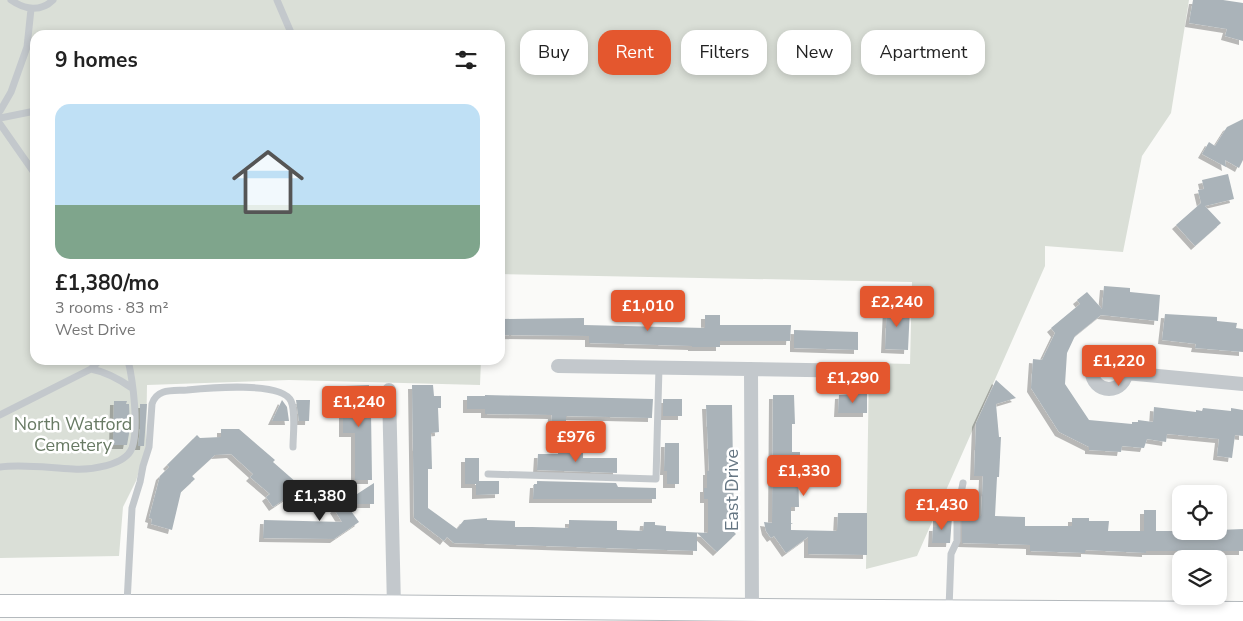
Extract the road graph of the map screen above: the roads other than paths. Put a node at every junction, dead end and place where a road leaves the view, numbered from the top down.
1 (11, 0) edge
2 (53, 0) edge
3 (277, 0) edge
4 (31, 9) junction
5 (290, 30) edge
6 (0, 111) edge
7 (30, 112) edge
8 (0, 118) edge
9 (0, 124) edge
10 (30, 167) edge
11 (95, 365) edge
12 (129, 365) edge
13 (558, 366) dead end
14 (659, 367) junction
15 (91, 369) junction
16 (751, 370) junction
17 (865, 371) dead end
18 (1126, 373) dead end
19 (1243, 384) edge
20 (132, 388) junction
21 (389, 390) dead end
22 (0, 415) edge
23 (293, 447) dead end
24 (0, 467) edge
25 (488, 474) dead end
26 (963, 483) dead end
27 (0, 606) edge
28 (127, 606) junction
29 (394, 607) junction
30 (761, 612) junction
31 (949, 612) junction
32 (1243, 613) edge

1 - 4 lane
2 - 4 lane
3 - 5 lane
4 - 6 lane
7 - 8 lane
9 - 10 lane
11 - 15 lane
12 - 20 lane
13 - 14 street
14 - 16 street
14 - 25 lane
15 - 20 lane
15 - 22 lane
16 - 17 street
16 - 30 street, East Drive
18 - 19 street
20 - 24 lane
21 - 29 street
23 - 28 lane
26 - 31 lane
27 - 28 highway
28 - 29 highway
29 - 30 highway
30 - 31 highway
31 - 32 highway

